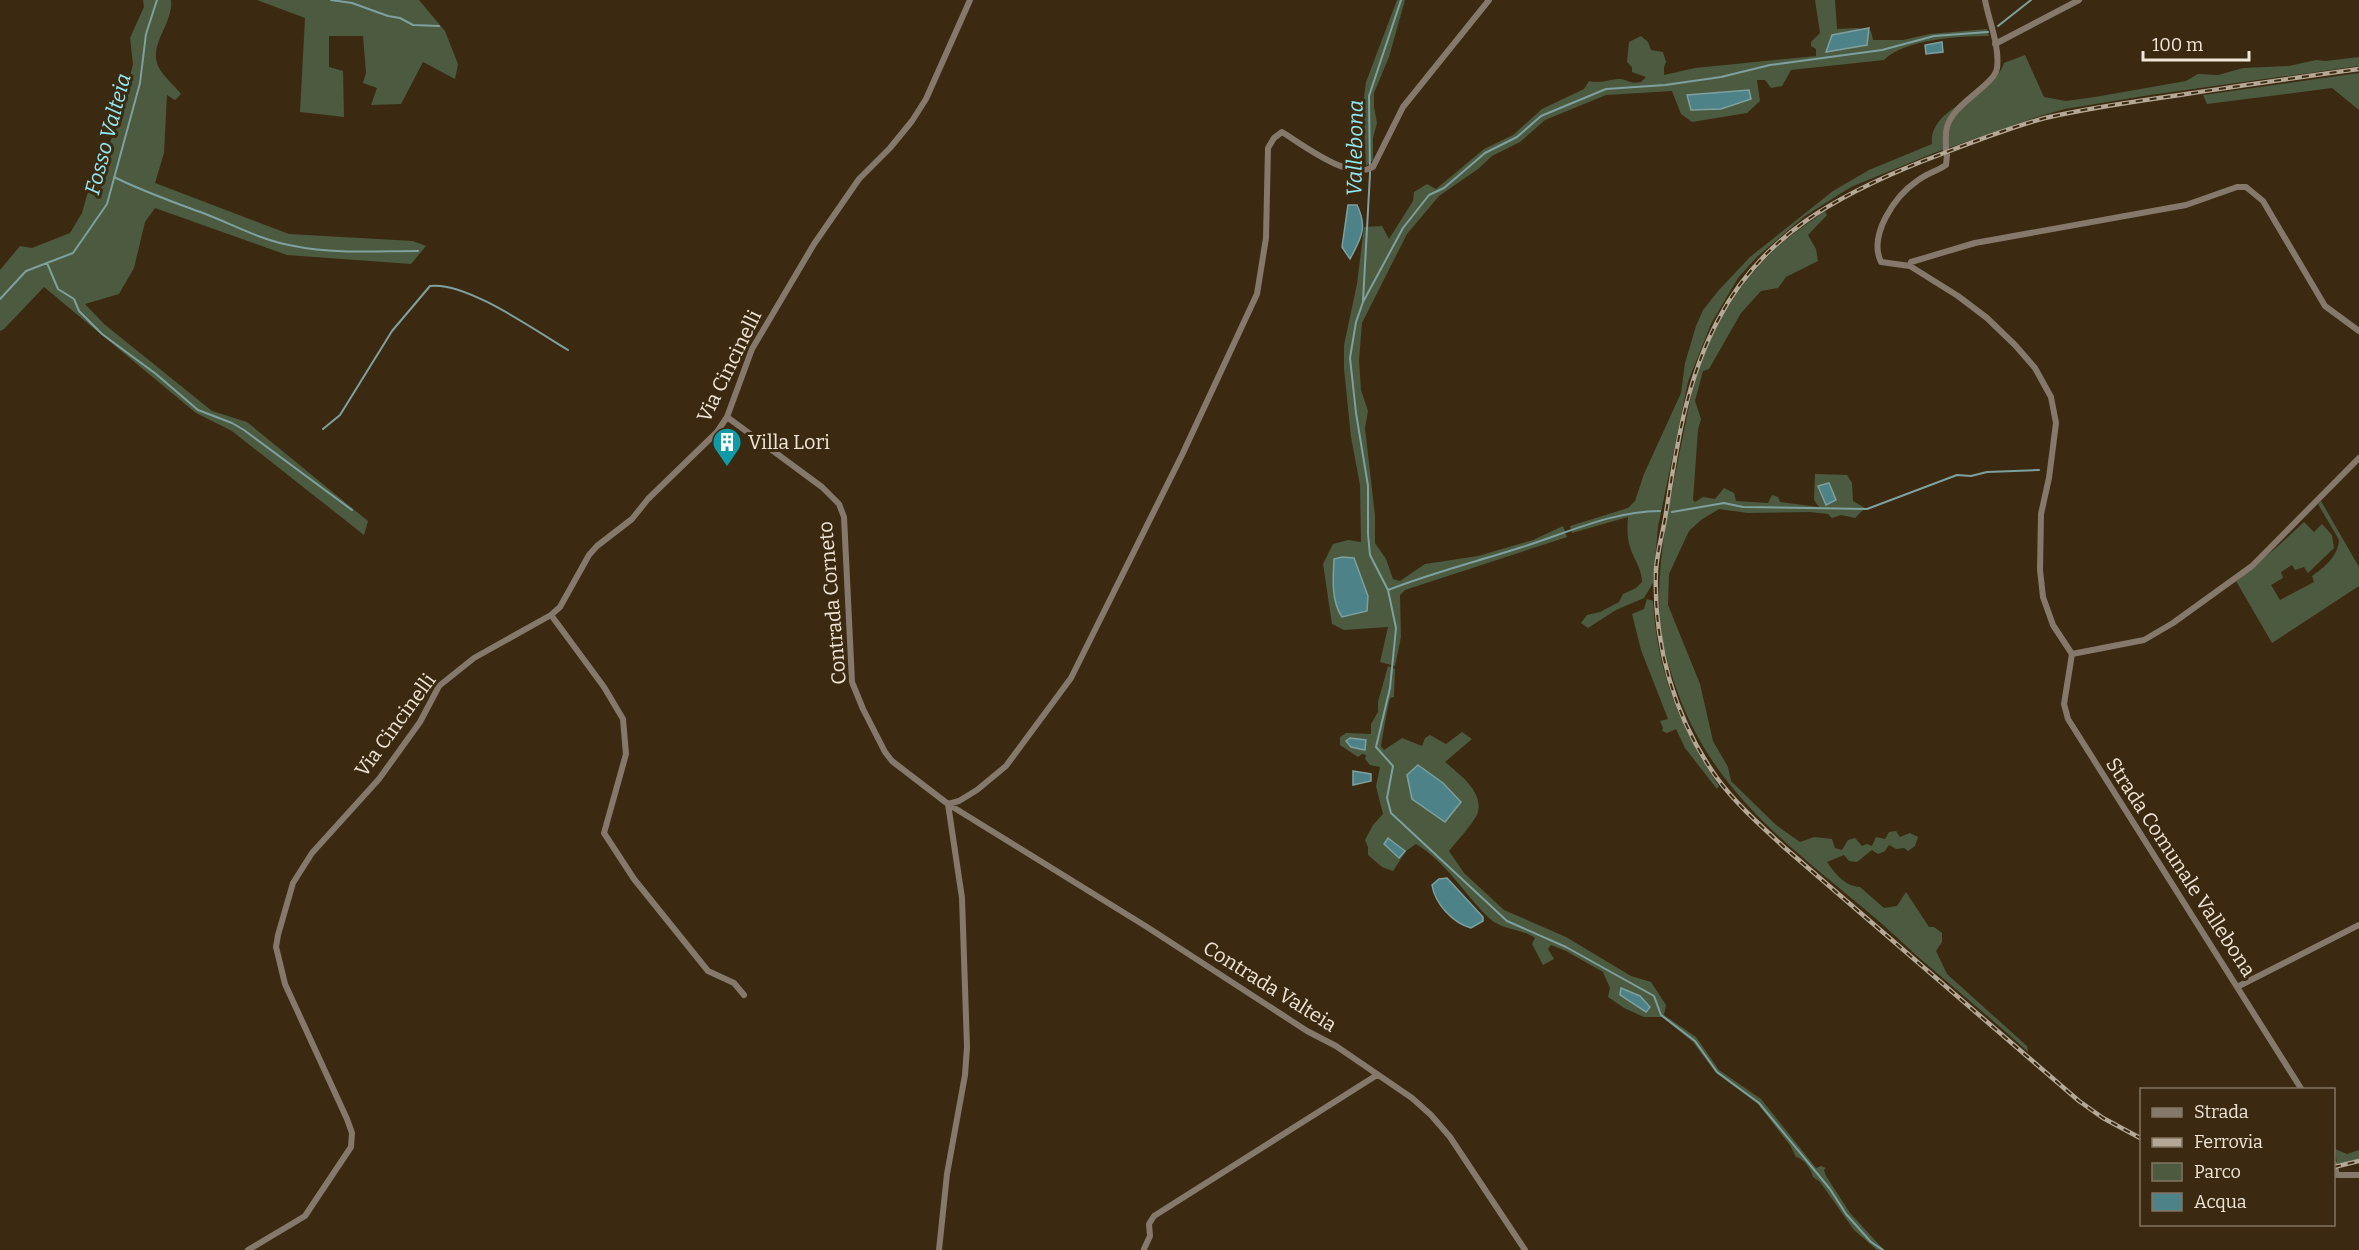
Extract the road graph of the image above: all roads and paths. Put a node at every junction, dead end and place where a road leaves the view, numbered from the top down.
1 (970, 0) edge
2 (1489, 0) edge
3 (1984, 0) edge
4 (2079, 0) edge
5 (1995, 44) junction
6 (1910, 266) junction
7 (2359, 331) edge
8 (727, 417) junction
9 (2359, 458) edge
10 (551, 615) junction
11 (2072, 654) junction
12 (948, 804) junction
13 (2359, 925) edge
14 (2237, 987) junction
15 (744, 995) dead end
16 (1377, 1075) junction
17 (2301, 1088) edge
18 (2335, 1168) edge
19 (2359, 1174) edge
20 (1144, 1249) edge
21 (248, 1250) edge
22 (939, 1250) edge
23 (1525, 1250) edge

1 - 8 street, Via Cincinelli
2 - 12 street
3 - 5 street
4 - 5 street
5 - 6 street
6 - 7 street
6 - 11 street
8 - 10 street, Via Cincinelli
8 - 12 street, Contrada Corneto
9 - 11 street
10 - 15 street
10 - 21 street, Via Cincinelli
11 - 14 street, Strada Comunale Vallebona
12 - 16 street, Contrada Valteia
12 - 22 street
13 - 14 street
14 - 17 street, Strada Comunale Vallebona
16 - 20 street
16 - 23 street, Contrada Valteia
18 - 19 street

